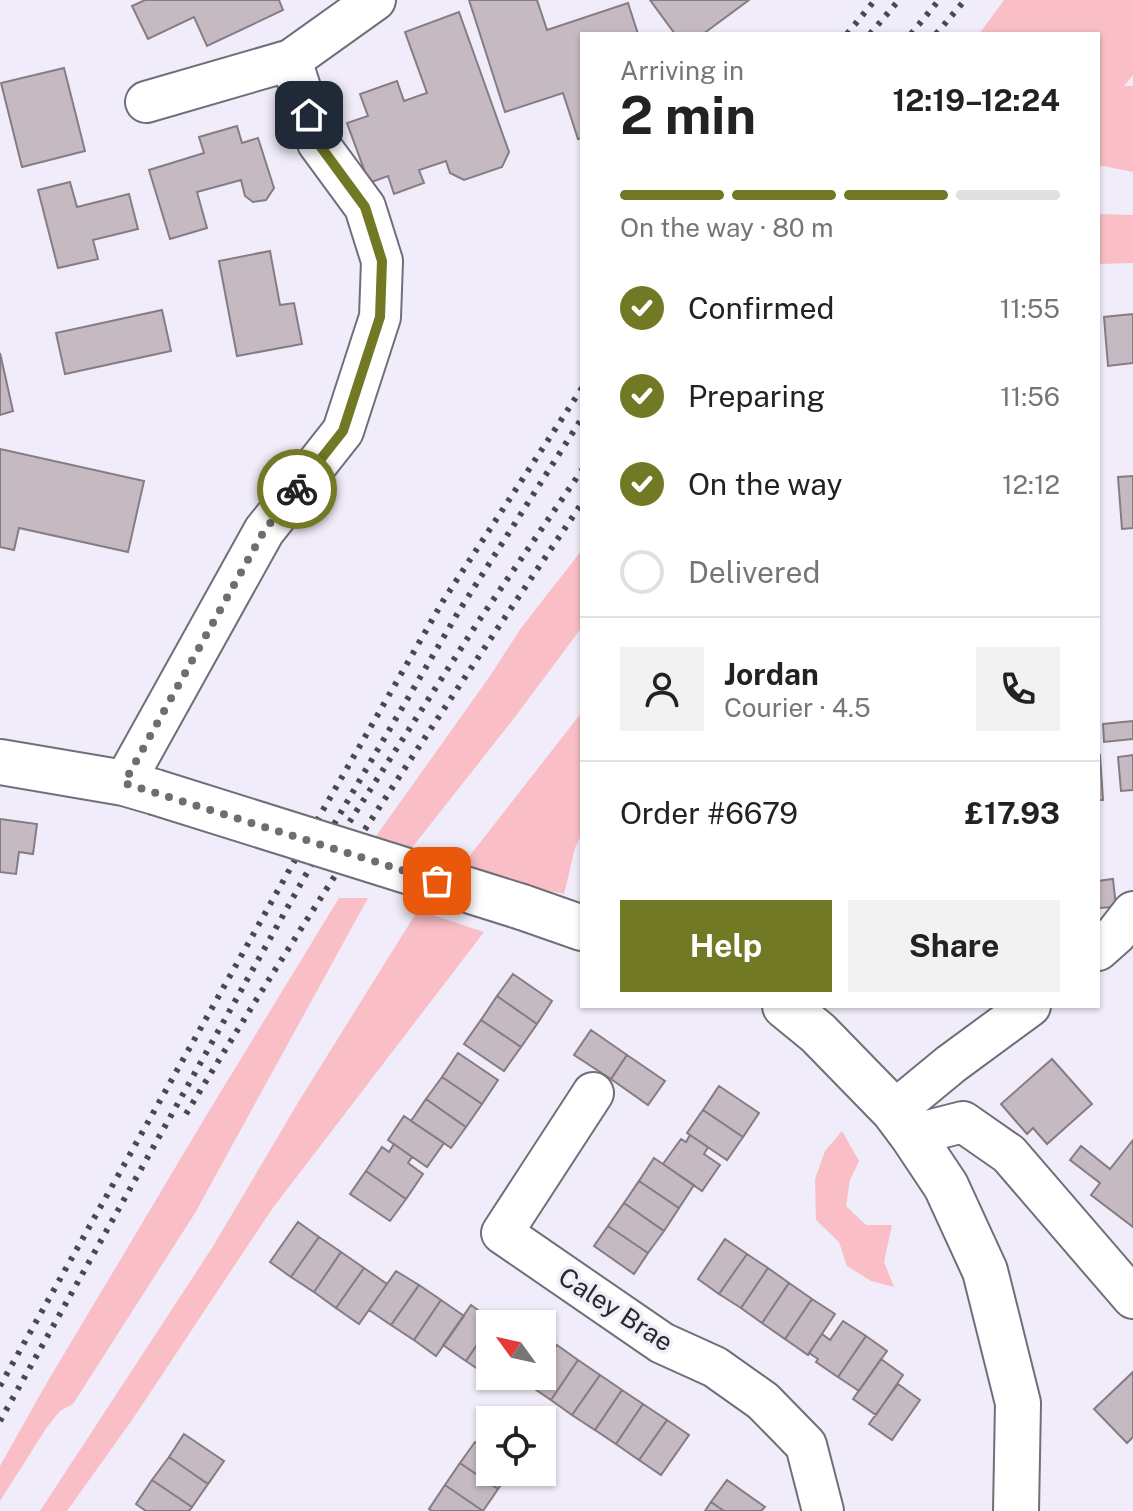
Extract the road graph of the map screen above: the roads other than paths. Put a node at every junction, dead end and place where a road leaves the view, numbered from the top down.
1 (375, 0) edge
2 (291, 60) junction
3 (146, 102) dead end
4 (0, 762) edge
5 (140, 788) junction
6 (1133, 912) edge
7 (580, 927) edge
8 (1100, 948) edge
9 (787, 1008) edge
10 (1027, 1008) edge
11 (593, 1093) dead end
12 (903, 1123) junction
13 (1133, 1298) edge
14 (823, 1511) edge
15 (1016, 1511) edge

1 - 2 street
2 - 3 street
2 - 5 street
4 - 5 street
5 - 7 street, bridge
6 - 8 street
9 - 12 street
10 - 12 street
11 - 14 street, Caley Brae
12 - 13 street
12 - 15 street

